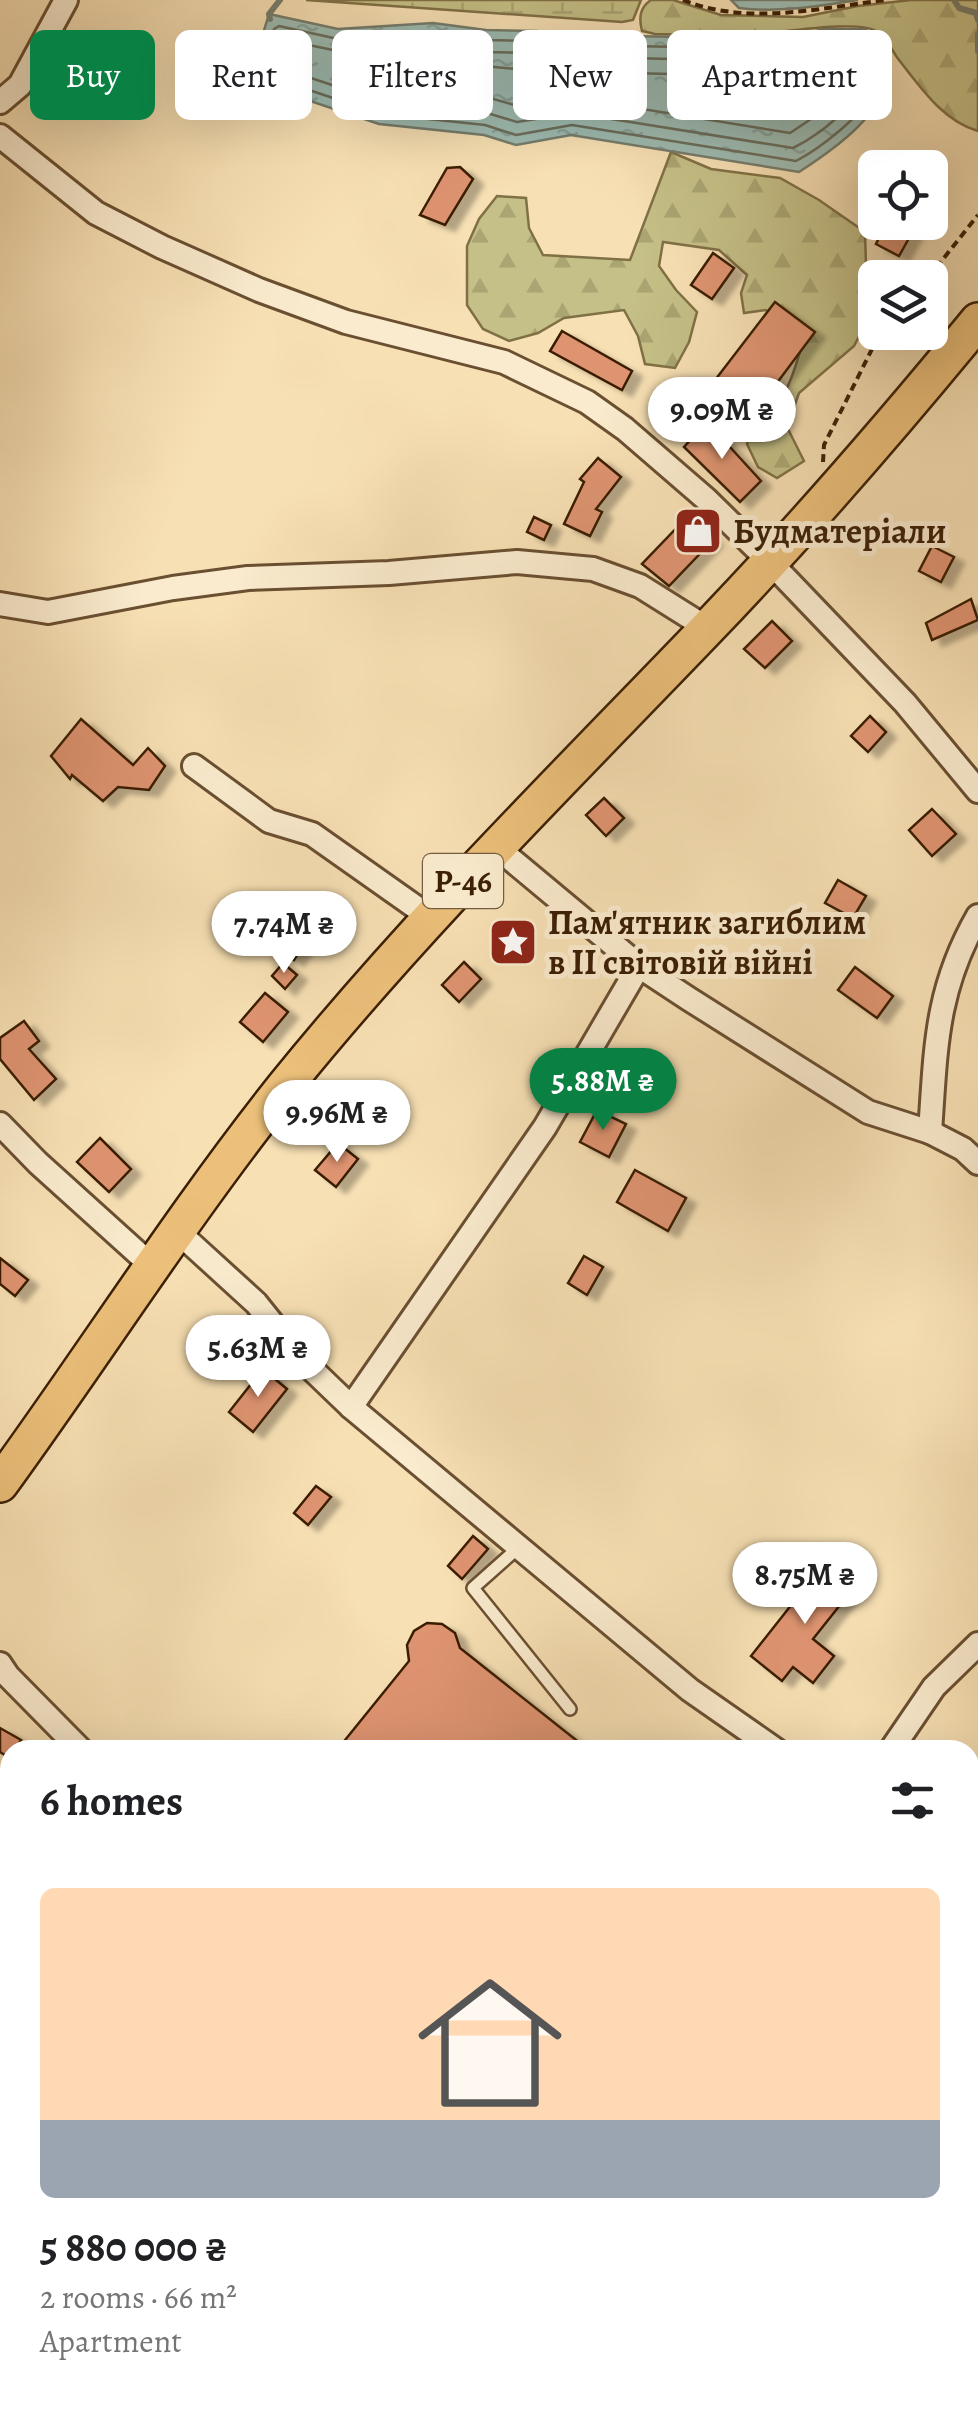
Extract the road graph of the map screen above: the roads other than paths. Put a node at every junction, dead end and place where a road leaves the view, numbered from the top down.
1 (66, 0) edge
2 (0, 102) edge
3 (0, 136) edge
4 (978, 321) edge
5 (770, 561) junction
6 (0, 604) edge
7 (708, 628) junction
8 (194, 766) dead end
9 (978, 791) edge
10 (494, 846) junction
11 (978, 916) edge
12 (430, 918) junction
13 (639, 966) junction
14 (0, 1124) edge
15 (930, 1132) junction
16 (978, 1163) edge
17 (178, 1230) junction
18 (152, 1266) junction
19 (351, 1407) junction
20 (1, 1480) edge
21 (514, 1552) junction
22 (978, 1644) edge
23 (0, 1664) edge
24 (570, 1708) dead end
25 (72, 1740) edge
26 (762, 1740) edge
27 (899, 1740) edge

1 - 2 street
3 - 5 street
4 - 5 main road, Р-46
5 - 7 main road, Р-46
5 - 9 street
6 - 7 street
7 - 10 main road, Р-46
8 - 12 street
10 - 12 main road, Р-46
10 - 13 street
11 - 15 street
12 - 17 main road, Р-46
13 - 15 street
13 - 19 street
14 - 18 street
15 - 16 street
17 - 18 main road, Р-46
17 - 19 street
18 - 20 main road, Р-46
19 - 21 street
21 - 24 lane
21 - 26 street
22 - 27 street
23 - 25 street

